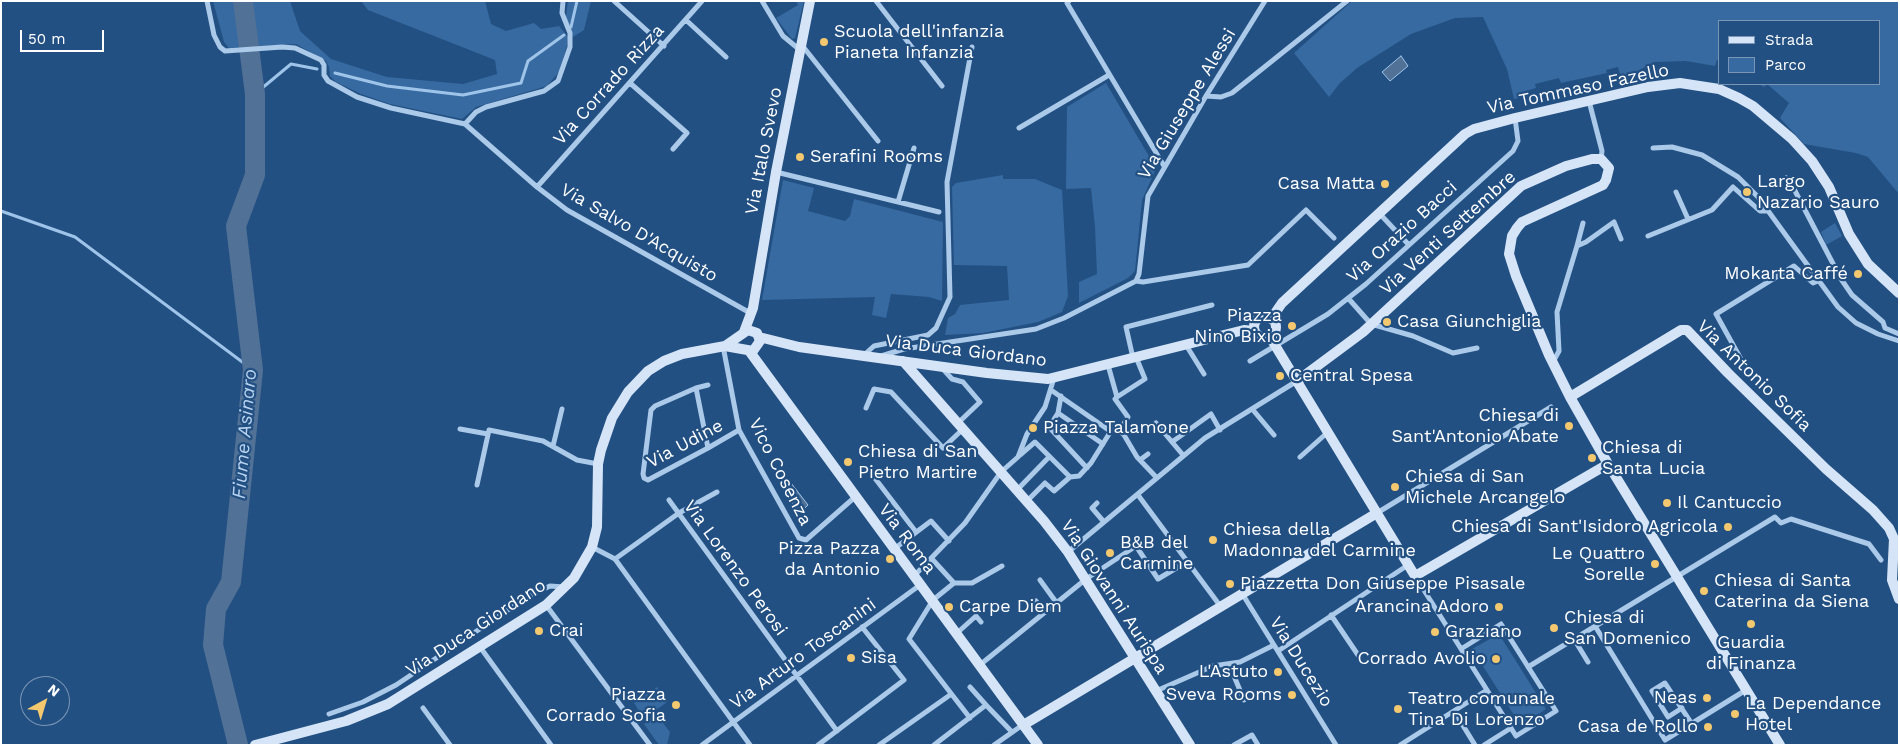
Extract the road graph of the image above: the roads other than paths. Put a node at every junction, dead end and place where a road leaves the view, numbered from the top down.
1 (207, 1) edge
2 (564, 1) edge
3 (614, 1) edge
4 (702, 1) edge
5 (762, 1) edge
6 (810, 1) edge
7 (876, 1) edge
8 (1069, 1) edge
9 (1265, 1) edge
10 (1347, 1) edge
11 (686, 20) junction
12 (664, 46) junction
13 (800, 46) junction
14 (972, 47) dead end
15 (726, 56) dead end
16 (1109, 75) junction
17 (630, 83) junction
18 (942, 86) dead end
19 (1206, 96) junction
20 (1589, 101) junction
21 (1515, 118) junction
22 (465, 124) junction
23 (1019, 128) dead end
24 (878, 141) dead end
25 (914, 148) dead end
26 (1653, 148) dead end
27 (673, 149) dead end
28 (1601, 159) junction
29 (1164, 166) junction
30 (776, 172) junction
31 (1786, 178) dead end
32 (537, 187) junction
33 (1676, 192) dead end
34 (898, 202) junction
35 (1767, 211) junction
36 (939, 212) dead end
37 (1379, 213) junction
38 (1688, 219) junction
39 (1583, 223) dead end
40 (1648, 236) dead end
41 (1334, 238) dead end
42 (1621, 239) dead end
43 (1409, 245) junction
44 (1577, 246) junction
45 (1136, 281) junction
46 (1818, 281) junction
47 (1899, 293) edge
48 (1348, 298) junction
49 (1212, 305) dead end
50 (752, 312) junction
51 (1271, 318) junction
52 (1371, 324) junction
53 (1254, 331) junction
54 (742, 334) junction
55 (1899, 334) edge
56 (758, 335) junction
57 (1273, 341) junction
58 (1899, 341) edge
59 (1186, 344) junction
60 (724, 346) junction
61 (1477, 348) dead end
62 (904, 349) junction
63 (747, 352) junction
64 (863, 355) junction
65 (877, 357) junction
66 (1134, 357) junction
67 (903, 361) junction
68 (1250, 361) dead end
69 (1742, 361) dead end
70 (1552, 362) junction
71 (1108, 365) junction
72 (941, 366) junction
73 (1204, 374) dead end
74 (1054, 378) junction
75 (1298, 382) junction
76 (708, 386) dead end
77 (696, 388) junction
78 (1051, 390) junction
79 (1060, 396) junction
80 (1117, 397) junction
81 (1570, 397) junction
82 (1551, 407) dead end
83 (866, 408) dead end
84 (562, 409) dead end
85 (1253, 410) junction
86 (1058, 413) junction
87 (1156, 423) dead end
88 (960, 426) junction
89 (460, 429) dead end
90 (740, 430) junction
91 (1120, 430) junction
92 (1220, 430) junction
93 (1110, 431) junction
94 (1329, 432) junction
95 (488, 434) junction
96 (1274, 435) dead end
97 (1172, 442) junction
98 (1103, 444) junction
99 (553, 446) junction
100 (708, 448) junction
101 (1148, 454) dead end
102 (1183, 455) junction
103 (1049, 457) junction
104 (1300, 457) dead end
105 (1018, 458) junction
106 (1140, 460) junction
107 (598, 464) junction
108 (1608, 464) junction
109 (1089, 465) junction
110 (1001, 472) junction
111 (1070, 476) junction
112 (874, 477) dead end
113 (1157, 478) junction
114 (477, 485) dead end
115 (1017, 490) junction
116 (717, 492) dead end
117 (1138, 495) junction
118 (855, 497) junction
119 (669, 500) dead end
120 (1026, 501) junction
121 (1097, 503) dead end
122 (679, 513) junction
123 (1377, 513) junction
124 (1104, 522) junction
125 (916, 532) junction
126 (1896, 537) edge
127 (949, 541) junction
128 (592, 547) junction
129 (894, 549) junction
130 (1068, 552) junction
131 (934, 557) junction
132 (615, 559) junction
133 (1881, 560) dead end
134 (1188, 561) junction
135 (1408, 565) junction
136 (1002, 566) dead end
137 (914, 576) junction
138 (1414, 576) junction
139 (1678, 576) junction
140 (1086, 579) junction
141 (1040, 580) dead end
142 (954, 583) junction
143 (921, 585) junction
144 (567, 587) junction
145 (1243, 595) junction
146 (1899, 599) edge
147 (933, 600) junction
148 (1036, 602) dead end
149 (1056, 602) junction
150 (546, 605) junction
151 (1222, 608) junction
152 (1044, 612) junction
153 (1331, 615) junction
154 (981, 622) dead end
155 (1595, 626) junction
156 (862, 627) junction
157 (957, 633) junction
158 (1574, 639) junction
159 (1274, 645) junction
160 (480, 647) junction
161 (1461, 649) junction
162 (1278, 651) junction
163 (1358, 655) dead end
164 (1135, 658) junction
165 (1588, 662) dead end
166 (981, 664) junction
167 (1229, 664) junction
168 (1528, 667) junction
169 (796, 676) junction
170 (970, 687) dead end
171 (1487, 690) junction
172 (1747, 690) junction
173 (1156, 691) junction
174 (950, 695) junction
175 (1244, 700) dead end
176 (986, 705) junction
177 (423, 708) dead end
178 (1682, 708) junction
179 (1454, 711) junction
180 (328, 714) dead end
181 (970, 718) junction
182 (733, 722) junction
183 (1025, 724) junction
184 (1692, 724) junction
185 (1511, 728) junction
186 (837, 731) junction
187 (1012, 732) junction
188 (254, 745) edge
189 (450, 745) edge
190 (551, 745) edge
191 (650, 745) edge
192 (702, 745) edge
193 (750, 745) edge
194 (818, 745) edge
195 (879, 745) edge
196 (934, 745) edge
197 (994, 745) edge
198 (1038, 745) edge
199 (1190, 745) edge
200 (1234, 745) edge
201 (1258, 745) edge
202 (1336, 745) edge
203 (1400, 745) edge
204 (1475, 745) edge
205 (1484, 745) edge
206 (1780, 745) edge

1 - 22 street, Via Salvo D'Acquisto
2 - 22 street
3 - 12 street
4 - 11 street, Via Corrado Rizza
5 - 13 street
6 - 13 main road, Via Italo Svevo
7 - 18 street
8 - 16 street
9 - 19 street, Via Giuseppe Alessi
10 - 19 street
11 - 12 street, Via Corrado Rizza
11 - 15 street
12 - 17 street, Via Corrado Rizza
13 - 24 street
13 - 30 main road, Via Italo Svevo
14 - 64 street
16 - 23 street
16 - 29 street
17 - 27 street
17 - 32 street, Via Corrado Rizza
19 - 29 street, Via Giuseppe Alessi
20 - 21 main road, Via Tommaso Fazello
20 - 28 street
20 - 47 main road, Via Tommaso Fazello
21 - 37 main road, Via Tommaso Fazello
21 - 43 street, Via Orazio Bacci
22 - 32 street, Via Salvo D'Acquisto
25 - 34 street
26 - 35 street
28 - 52 main road, Via Venti Settembre
28 - 70 main road
29 - 45 street, Via Giuseppe Alessi
30 - 34 street
30 - 50 main road, Via Italo Svevo
31 - 55 street
32 - 50 street, Via Salvo D'Acquisto
33 - 38 street
34 - 36 street
35 - 38 street
35 - 46 street
37 - 43 street
37 - 51 main road, Via Tommaso Fazello
38 - 40 street
39 - 44 street
41 - 45 street
42 - 44 street
43 - 48 street, Via Orazio Bacci
44 - 70 street
45 - 62 street
46 - 58 street
46 - 69 street
48 - 52 street
48 - 57 street, Via Orazio Bacci
49 - 66 street
50 - 54 main road
50 - 56 main road
51 - 53 main road
51 - 57 main road
52 - 61 street
52 - 75 main road, Via Venti Settembre
53 - 57 main road
53 - 59 main road, Via Duca Giordano
54 - 56 main road
54 - 60 main road
54 - 63 main road
56 - 63 main road
56 - 64 main road, Via Duca Giordano
57 - 68 street, Via Orazio Bacci
57 - 75 main road
59 - 66 main road, Via Duca Giordano
59 - 73 street
60 - 63 main road
60 - 90 street, Vico Cosenza
60 - 107 main road, Via Duca Giordano
62 - 65 street
62 - 67 street
63 - 118 main road, Via Roma
64 - 65 main road, Via Duca Giordano
65 - 67 main road, Via Duca Giordano
66 - 71 main road, Via Duca Giordano
66 - 80 street
67 - 72 main road, Via Duca Giordano
67 - 88 main road, Via Giovanni Aurispa
70 - 81 main road
71 - 74 main road, Via Duca Giordano
71 - 80 street
72 - 74 main road, Via Duca Giordano
72 - 88 street
74 - 78 street
75 - 85 street
75 - 94 main road
76 - 77 street
77 - 100 street
77 - 100 street, Via Udine
78 - 79 street
78 - 105 street
79 - 86 street
79 - 93 street
80 - 91 street
81 - 108 main road
81 - 126 main road, Via Antonio Sofia
82 - 123 street
83 - 88 street
84 - 99 street
85 - 92 street
85 - 96 street
86 - 98 street
86 - 109 street
87 - 97 street
88 - 110 main road, Via Giovanni Aurispa
89 - 95 street
90 - 100 street, Via Udine
90 - 118 street, Vico Cosenza
91 - 93 street
91 - 106 street
92 - 97 street
92 - 102 street
93 - 98 street
94 - 104 street
94 - 123 main road
95 - 99 street
95 - 114 street
97 - 102 street
98 - 109 street
99 - 107 street
101 - 106 street
102 - 113 street
103 - 105 street
103 - 111 street
103 - 115 street
105 - 110 street
106 - 113 street
107 - 128 main road, Via Duca Giordano
108 - 138 main road
108 - 139 main road
109 - 111 street
110 - 115 main road, Via Giovanni Aurispa
110 - 127 street
111 - 120 street
112 - 125 street
113 - 117 street
115 - 120 main road, Via Giovanni Aurispa
116 - 122 street
117 - 124 street
117 - 134 street
118 - 129 main road, Via Roma
119 - 122 street, Via Lorenzo Perosi
120 - 130 main road, Via Giovanni Aurispa
121 - 124 street
122 - 132 street
122 - 169 street, Via Lorenzo Perosi
123 - 135 main road
123 - 145 main road
124 - 130 street
125 - 127 street
125 - 129 street
126 - 146 main road
127 - 131 street
128 - 132 street
128 - 144 main road, Via Duca Giordano
129 - 137 main road, Via Roma
130 - 140 main road, Via Giovanni Aurispa
131 - 137 street
131 - 142 street
132 - 182 street
133 - 139 street
134 - 140 street
134 - 151 street
135 - 138 main road
135 - 153 street
136 - 142 street
137 - 143 main road, Via Roma
138 - 161 street
139 - 155 street
139 - 172 main road
140 - 149 street
140 - 164 main road, Via Giovanni Aurispa
141 - 149 street
142 - 147 street
143 - 147 main road, Via Roma
143 - 156 street, Via Arturo Toscanini
144 - 150 main road, Via Duca Giordano
144 - 180 street
145 - 151 main road
145 - 159 street, Via Ducezio
147 - 157 main road, Via Roma
147 - 174 street
148 - 152 street
149 - 152 street
150 - 160 main road, Via Duca Giordano
150 - 191 street
151 - 164 main road
152 - 166 street
153 - 162 street
153 - 163 street
154 - 157 street
155 - 158 street
155 - 184 street
156 - 169 street, Via Arturo Toscanini
156 - 186 street
157 - 166 main road, Via Roma
158 - 165 street
158 - 168 street
159 - 162 street, Via Ducezio
159 - 167 street
160 - 188 main road, Via Duca Giordano
160 - 190 street
161 - 168 street
161 - 171 street
162 - 202 street, Via Ducezio
164 - 173 main road, Via Giovanni Aurispa
164 - 183 main road
166 - 183 main road, Via Roma
167 - 173 street
167 - 175 street
168 - 185 street
169 - 182 street, Via Arturo Toscanini
169 - 186 street, Via Lorenzo Perosi
170 - 176 street
171 - 179 street
171 - 185 street
172 - 184 street
172 - 206 main road
173 - 199 main road, Via Giovanni Aurispa
174 - 181 street
174 - 195 street
176 - 181 street
176 - 187 street
177 - 189 street
178 - 178 street
178 - 184 street
179 - 203 street
179 - 204 street
181 - 196 street
182 - 192 street, Via Arturo Toscanini
182 - 193 street
183 - 187 street
183 - 198 main road, Via Roma
185 - 205 street
186 - 194 street
187 - 197 street
200 - 201 street

